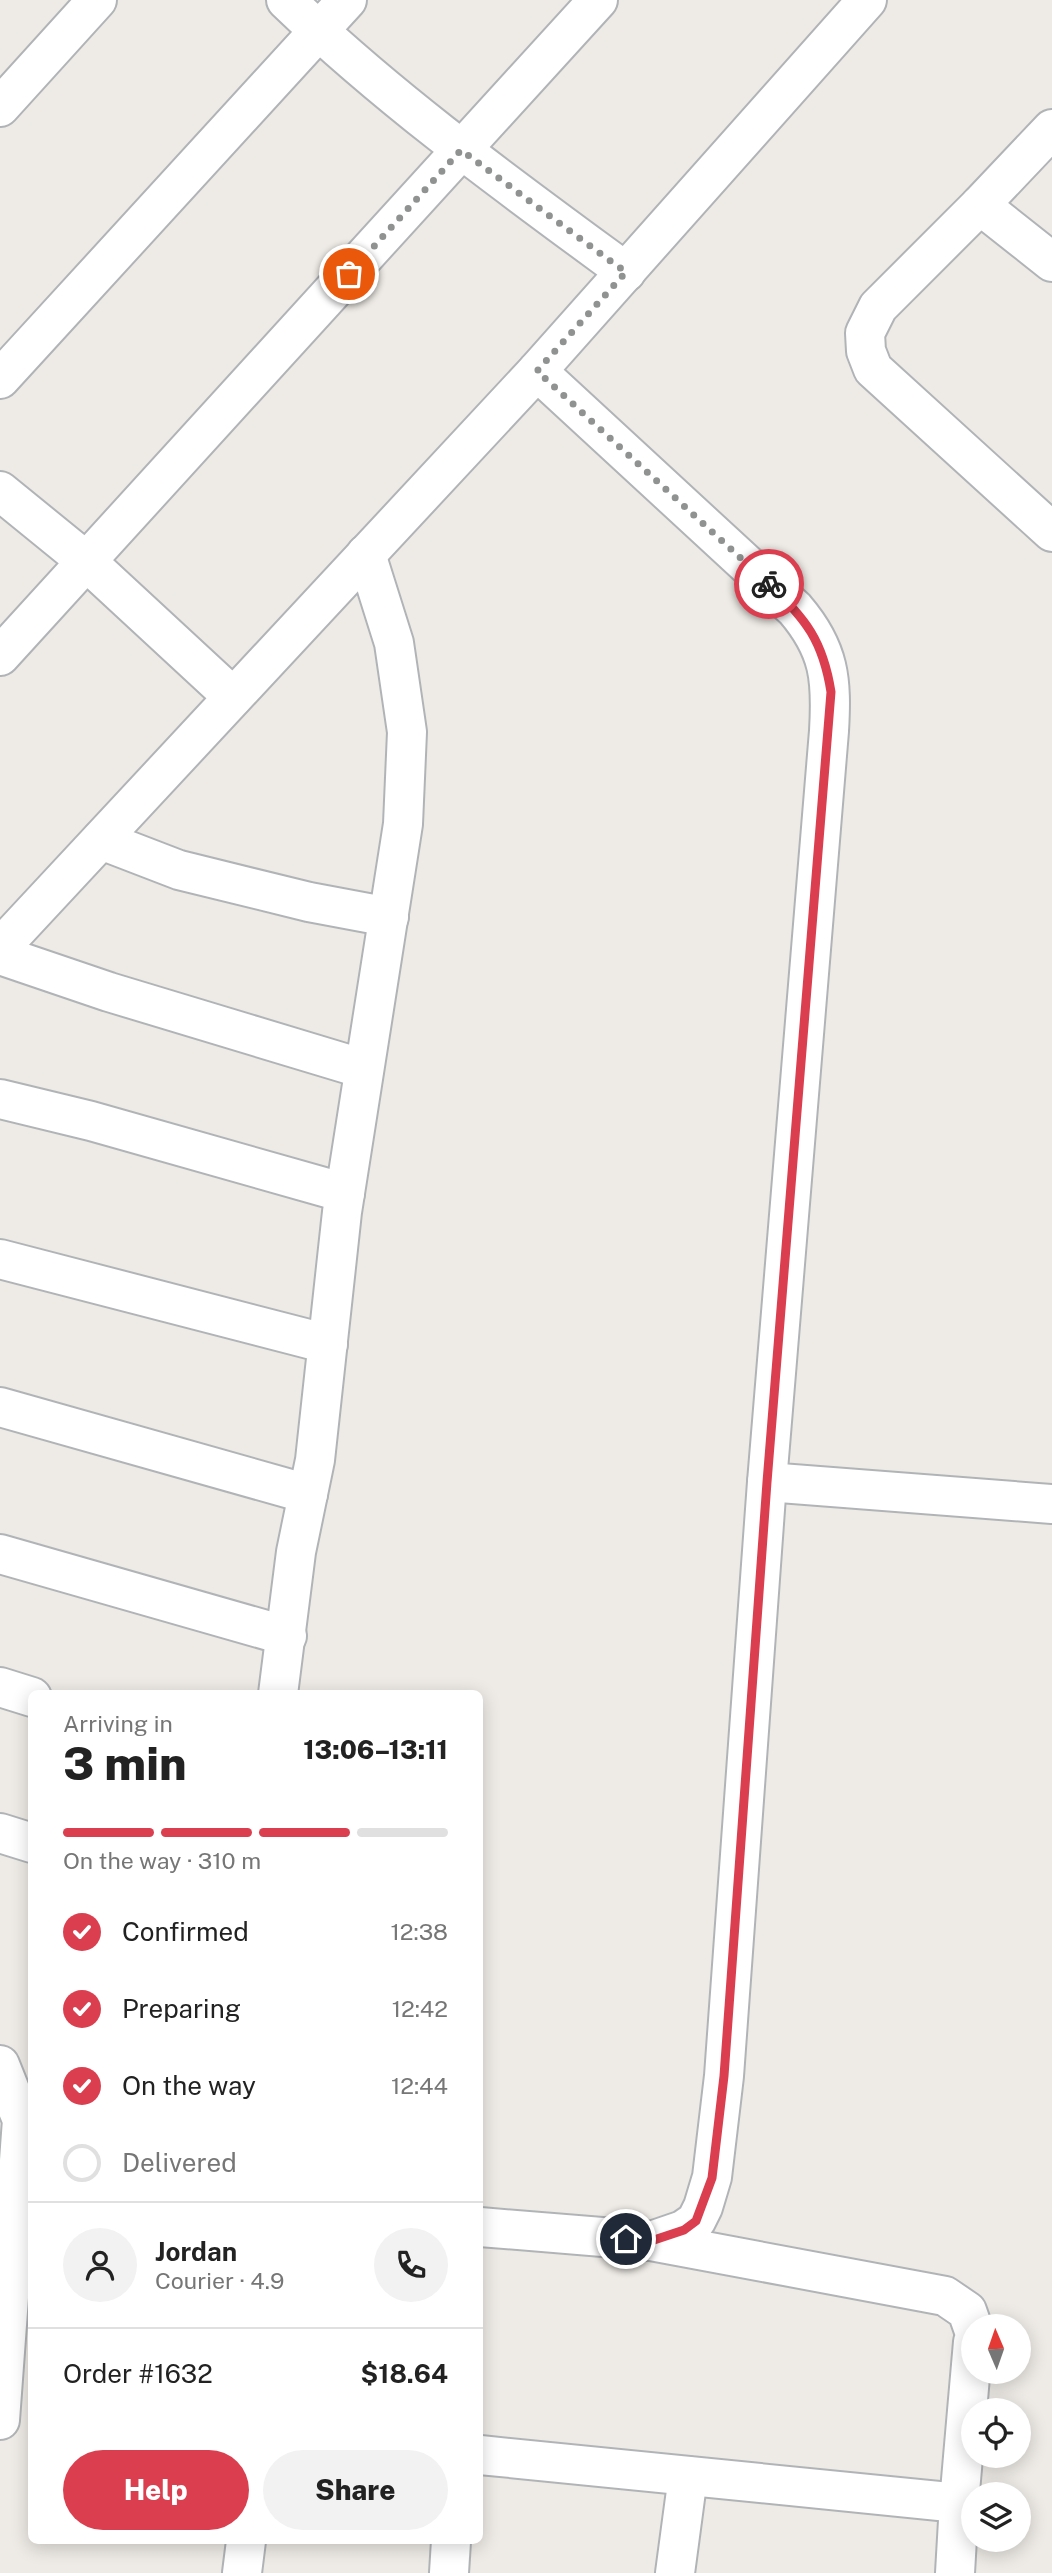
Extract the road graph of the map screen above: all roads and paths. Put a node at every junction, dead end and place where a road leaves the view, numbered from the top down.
1 (97, 0) edge
2 (286, 0) edge
3 (348, 0) edge
4 (598, 0) edge
5 (867, 0) edge
6 (318, 32) junction
7 (0, 107) edge
8 (1052, 129) edge
9 (461, 150) junction
10 (980, 205) junction
11 (1052, 262) edge
12 (626, 272) junction
13 (537, 371) junction
14 (0, 379) edge
15 (0, 491) edge
16 (1052, 532) edge
17 (366, 554) junction
18 (86, 561) junction
19 (0, 656) edge
20 (233, 697) junction
21 (101, 840) junction
22 (389, 917) junction
23 (0, 948) edge
24 (0, 955) edge
25 (364, 1069) junction
26 (0, 1099) edge
27 (345, 1194) junction
28 (0, 1259) edge
29 (328, 1344) junction
30 (0, 1407) edge
31 (767, 1482) junction
32 (308, 1494) junction
33 (1052, 1504) edge
34 (0, 1554) edge
35 (287, 1636) junction
36 (0, 1687) edge
37 (279, 1690) edge
38 (28, 1696) edge
39 (0, 1833) edge
40 (28, 1842) edge
41 (0, 2065) edge
42 (27, 2119) edge
43 (24, 2189) edge
44 (483, 2227) edge
45 (651, 2241) junction
46 (968, 2314) edge
47 (969, 2384) edge
48 (0, 2420) edge
49 (483, 2455) edge
50 (688, 2476) junction
51 (959, 2503) junction
52 (247, 2544) edge
53 (451, 2544) edge
54 (242, 2573) edge
55 (449, 2573) edge
56 (675, 2573) edge
57 (955, 2573) edge

1 - 7 street
2 - 6 street
3 - 6 street
4 - 9 street
5 - 12 street
6 - 9 street
6 - 14 street
8 - 10 street
9 - 12 street
9 - 18 street
10 - 11 street
10 - 16 street
12 - 13 street
13 - 17 street
13 - 31 street
15 - 18 street
17 - 20 street
17 - 22 street
18 - 19 street
18 - 20 street
20 - 21 street
21 - 22 street
21 - 23 street
22 - 25 street
24 - 25 street
25 - 27 street
26 - 27 street
27 - 29 street
28 - 29 street
29 - 32 street
30 - 32 street
31 - 33 street
31 - 45 street
32 - 35 street
34 - 35 street
35 - 37 street
36 - 38 street
39 - 40 street
41 - 42 street
42 - 43 street
43 - 48 street
44 - 45 street
45 - 46 street
47 - 51 street
49 - 50 street
50 - 51 street
50 - 56 street
51 - 57 street
52 - 54 street
53 - 55 street

